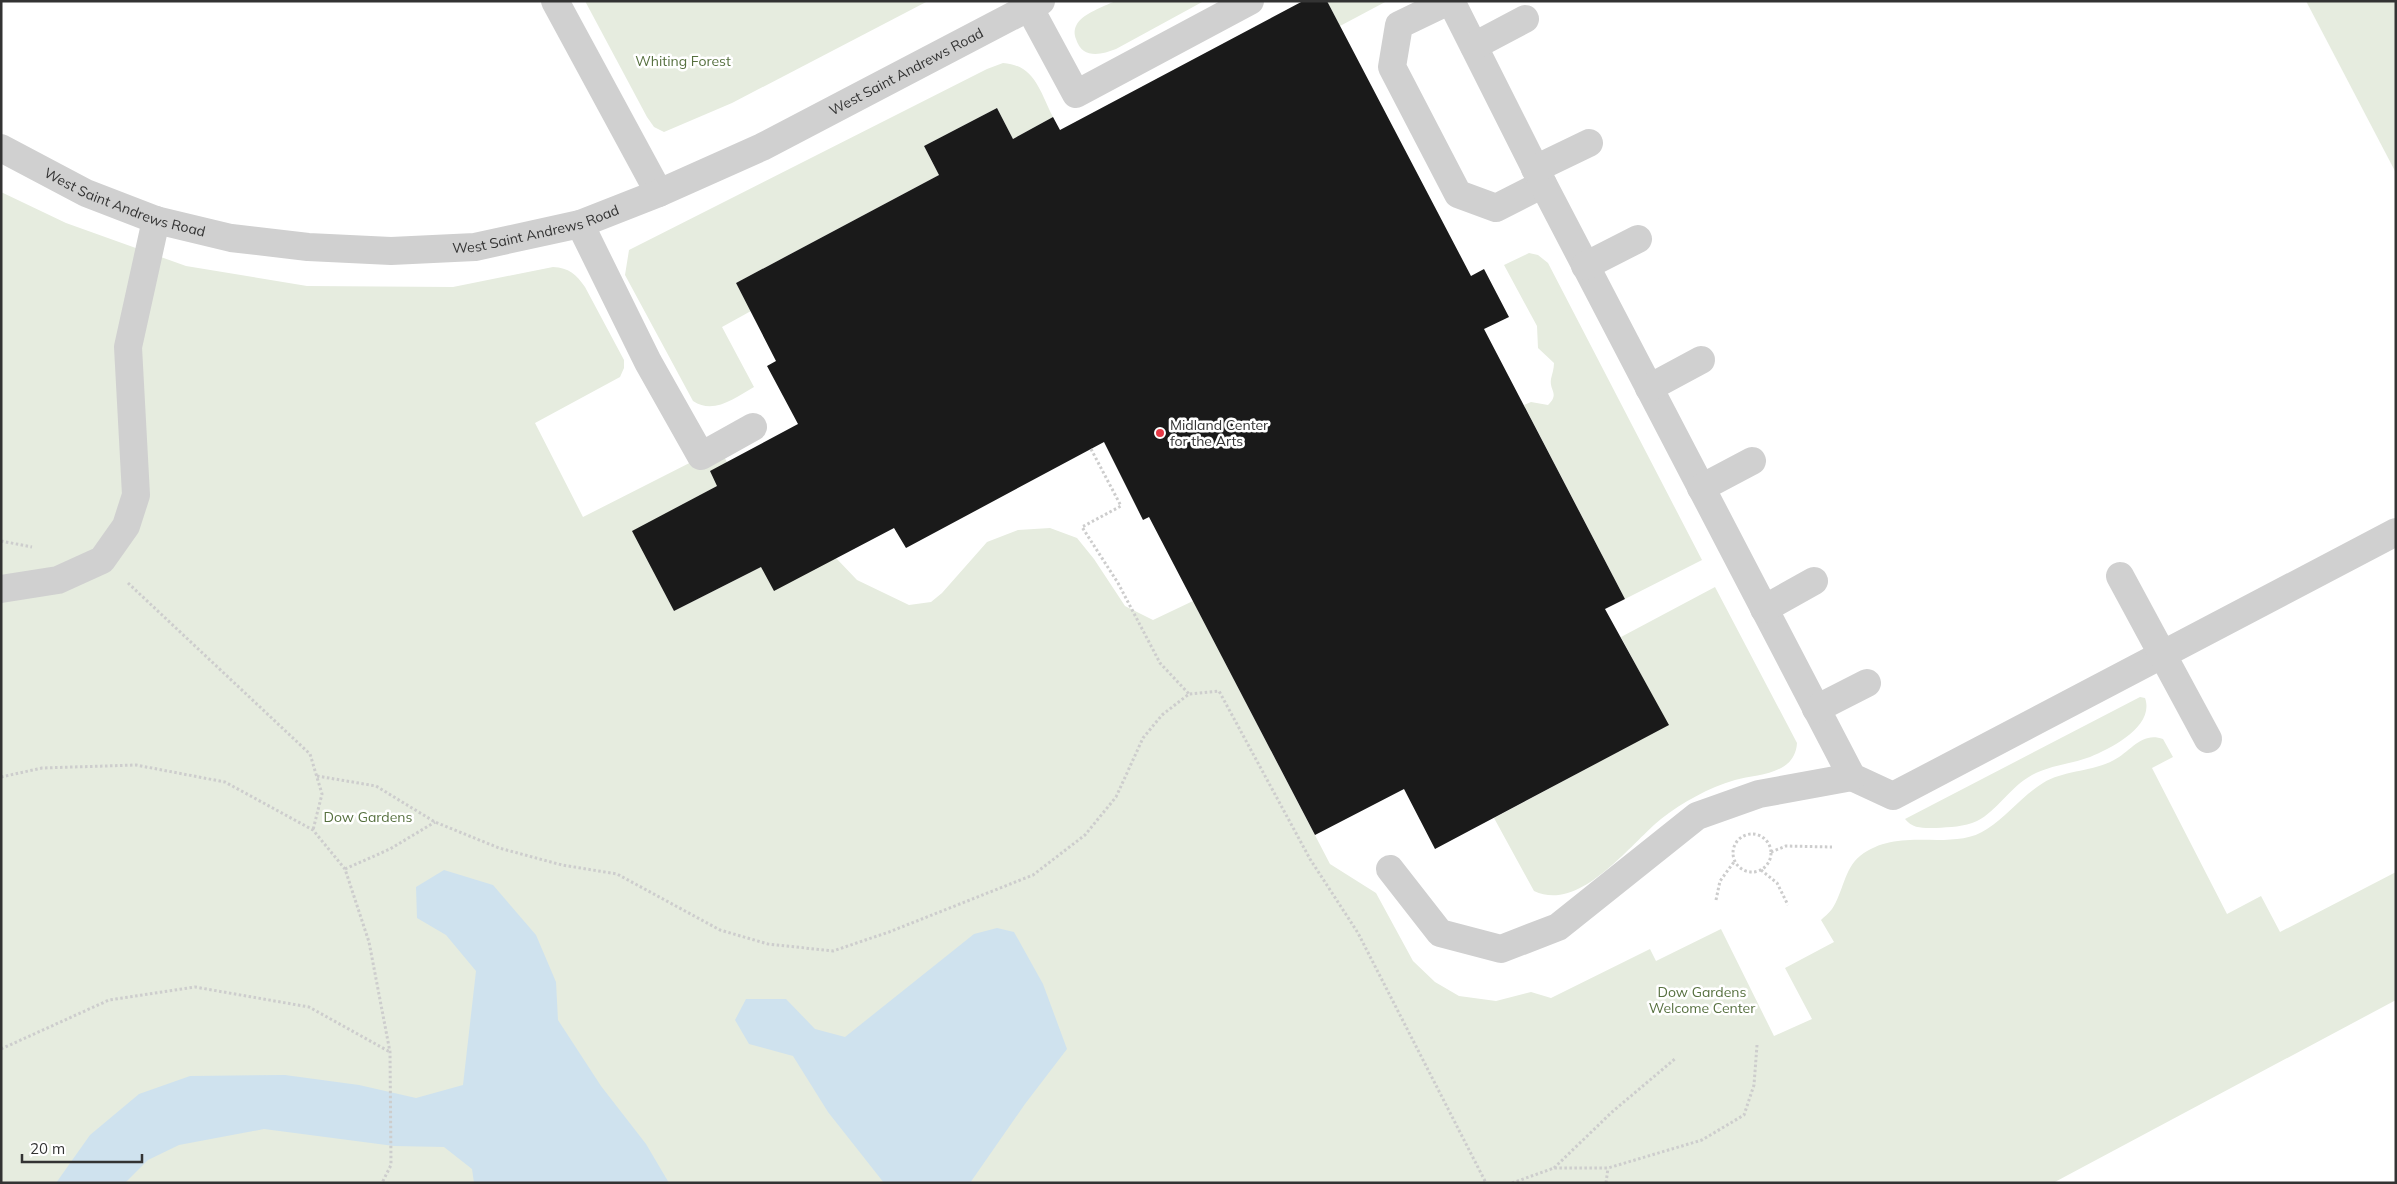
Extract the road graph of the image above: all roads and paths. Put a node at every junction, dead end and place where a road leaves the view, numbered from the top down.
1 (554, 1) edge
2 (1250, 1) edge
3 (1450, 1) edge
4 (1035, 4) edge
5 (1525, 20) dead end
6 (1474, 46) junction
7 (1589, 143) dead end
8 (1, 148) edge
9 (1539, 177) junction
10 (659, 194) junction
11 (156, 220) junction
12 (580, 224) junction
13 (1638, 239) dead end
14 (1585, 266) junction
15 (1701, 360) dead end
16 (1649, 388) junction
17 (753, 427) dead end
18 (1091, 449) dead end
19 (1752, 461) dead end
20 (1701, 488) junction
21 (2396, 532) edge
22 (102, 560) junction
23 (2120, 576) dead end
24 (1814, 581) dead end
25 (1, 589) edge
26 (1764, 609) junction
27 (2163, 654) junction
28 (1867, 683) dead end
29 (1189, 694) junction
30 (1816, 709) junction
31 (2208, 738) dead end
32 (1, 776) edge
33 (317, 776) junction
34 (1852, 777) junction
35 (436, 822) junction
36 (313, 830) junction
37 (1832, 847) dead end
38 (1771, 852) junction
39 (1734, 862) junction
40 (345, 869) junction
41 (1390, 869) dead end
42 (1760, 870) junction
43 (1716, 900) dead end
44 (1788, 905) dead end
45 (1756, 1045) dead end
46 (1, 1049) edge
47 (390, 1052) junction
48 (1676, 1058) dead end
49 (1554, 1168) junction
50 (1608, 1168) junction
51 (382, 1183) edge
52 (1486, 1183) edge
53 (1512, 1183) edge
54 (1606, 1183) edge

1 - 10 street
2 - 4 street
3 - 6 street
3 - 9 street
4 - 10 street, West Saint Andrews Road
5 - 6 street
6 - 9 street
7 - 9 street
8 - 11 street, West Saint Andrews Road
9 - 14 street
10 - 12 street, West Saint Andrews Road
11 - 12 street, West Saint Andrews Road
11 - 22 street
12 - 17 street
13 - 14 street
14 - 16 street
15 - 16 street
16 - 20 street
18 - 29 path
19 - 20 street
20 - 26 street
21 - 27 street
22 - 25 street
22 - 33 path
23 - 27 street
24 - 26 street
26 - 30 street
27 - 31 street
27 - 34 street
28 - 30 street
29 - 35 path
29 - 52 path
30 - 34 street
32 - 36 path
33 - 35 path
33 - 36 path
34 - 41 street
35 - 40 path
36 - 40 path
37 - 38 path
38 - 39 path
38 - 42 path
39 - 42 path
39 - 43 path
40 - 47 path
42 - 44 path
45 - 50 path
46 - 47 path
47 - 51 path
48 - 49 path
49 - 50 path
49 - 53 path
50 - 54 path

